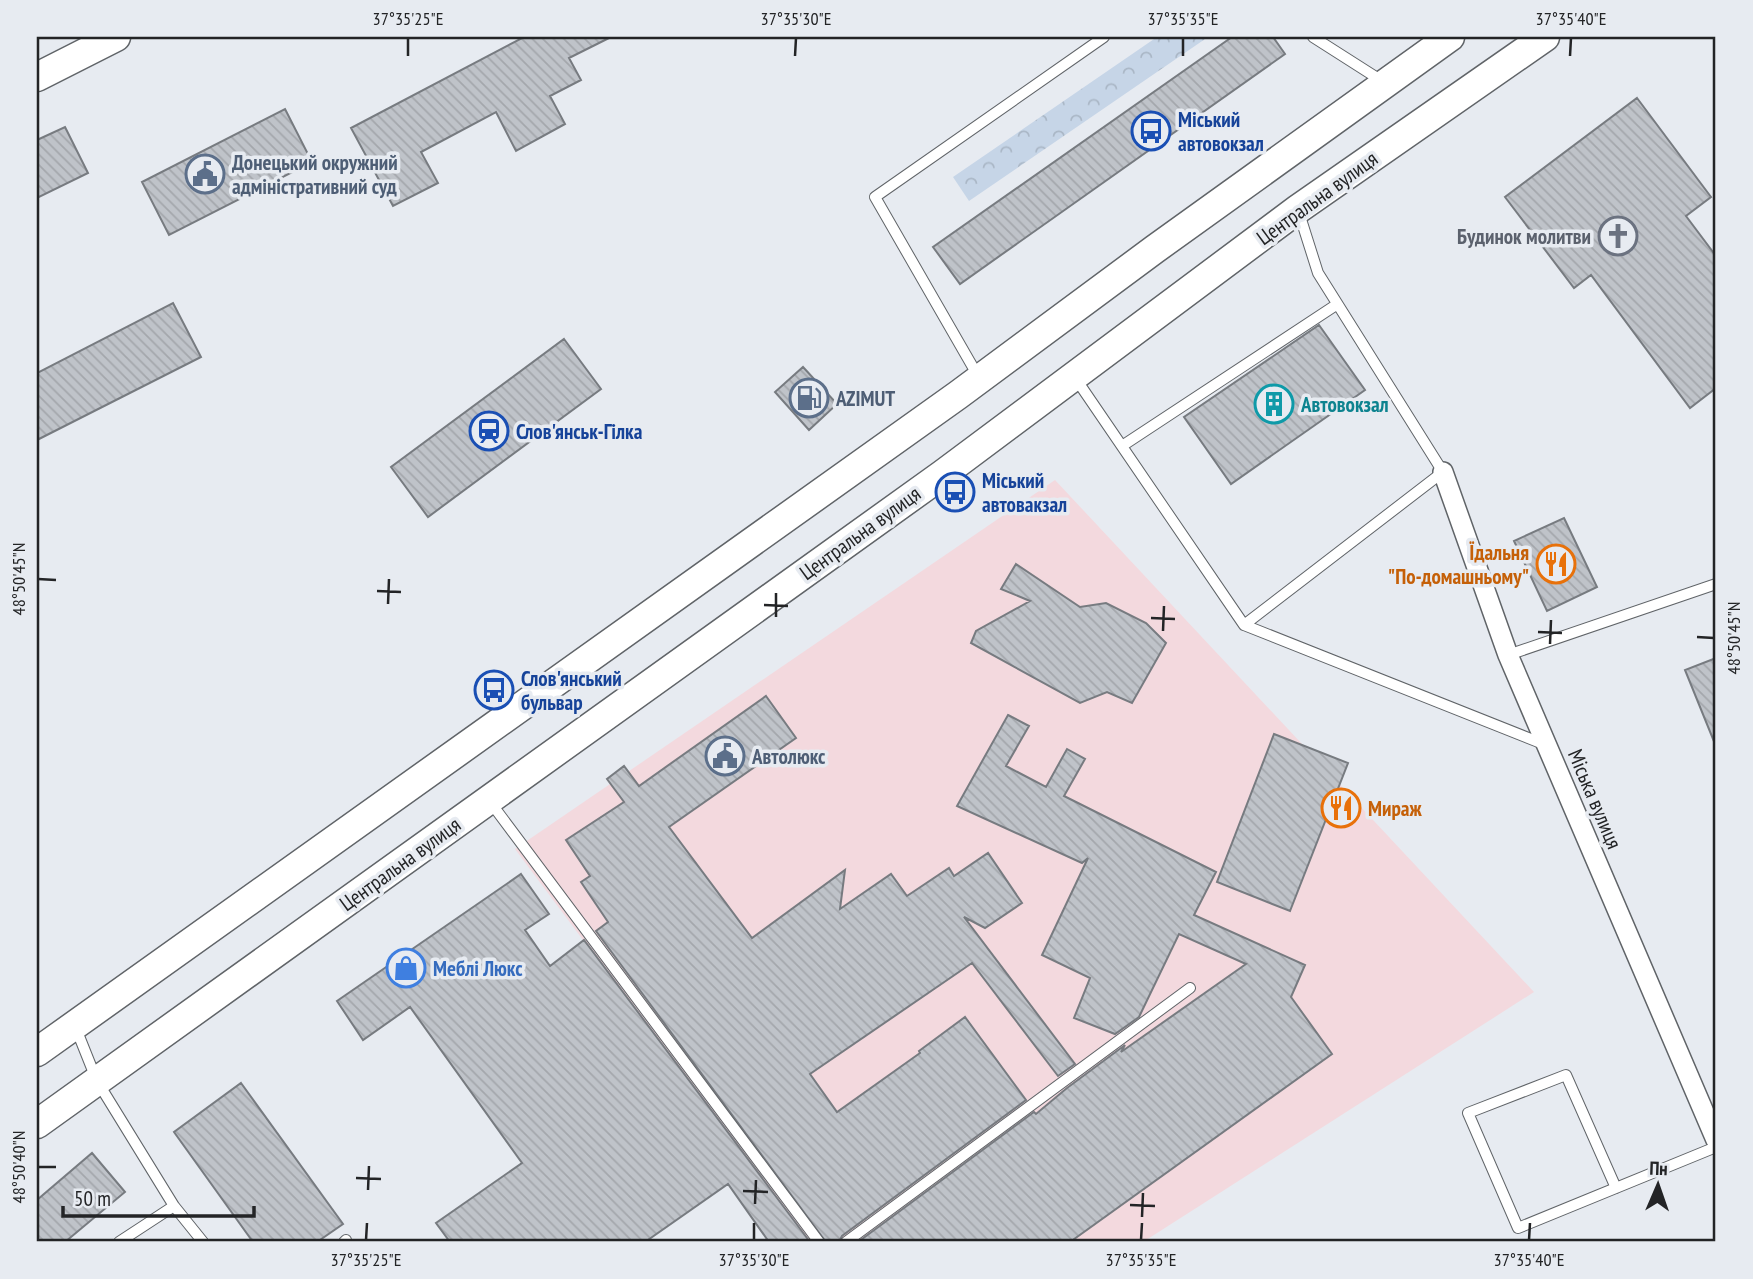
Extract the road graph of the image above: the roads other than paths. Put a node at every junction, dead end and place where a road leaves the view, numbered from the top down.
1 (116, 37) edge
2 (1104, 37) edge
3 (1313, 37) edge
4 (1450, 37) edge
5 (1545, 37) edge
6 (37, 77) edge
7 (1386, 83) junction
8 (1298, 209) junction
9 (1336, 305) junction
10 (1075, 377) junction
11 (979, 379) junction
12 (1122, 446) junction
13 (1443, 472) junction
14 (1716, 584) edge
15 (1244, 625) junction
16 (1508, 655) junction
17 (1547, 746) junction
18 (488, 800) junction
19 (1190, 988) dead end
20 (75, 1025) junction
21 (37, 1052) edge
22 (97, 1081) junction
23 (37, 1124) edge
24 (1716, 1140) edge
25 (1716, 1147) edge
26 (1616, 1188) junction
27 (174, 1206) junction
28 (119, 1242) edge
29 (203, 1242) edge
30 (819, 1242) edge
31 (846, 1242) edge

1 - 6 street
2 - 11 lane
3 - 7 lane
4 - 7 street
5 - 8 street, Центральна вулиця
7 - 11 street
8 - 9 lane
8 - 10 street, Центральна вулиця
9 - 12 lane
9 - 13 lane
10 - 12 lane
10 - 18 street, Центральна вулиця
11 - 20 street
12 - 15 lane
13 - 15 lane
13 - 16 street, Міська вулиця
14 - 16 lane
15 - 17 lane
16 - 17 street, Міська вулиця
17 - 24 street, Міська вулиця
18 - 22 street, Центральна вулиця
18 - 30 lane
19 - 31 lane
20 - 21 street
20 - 22 lane
22 - 23 street, Центральна вулиця
22 - 27 lane
25 - 26 lane
26 - 26 lane
27 - 28 lane
27 - 29 lane

